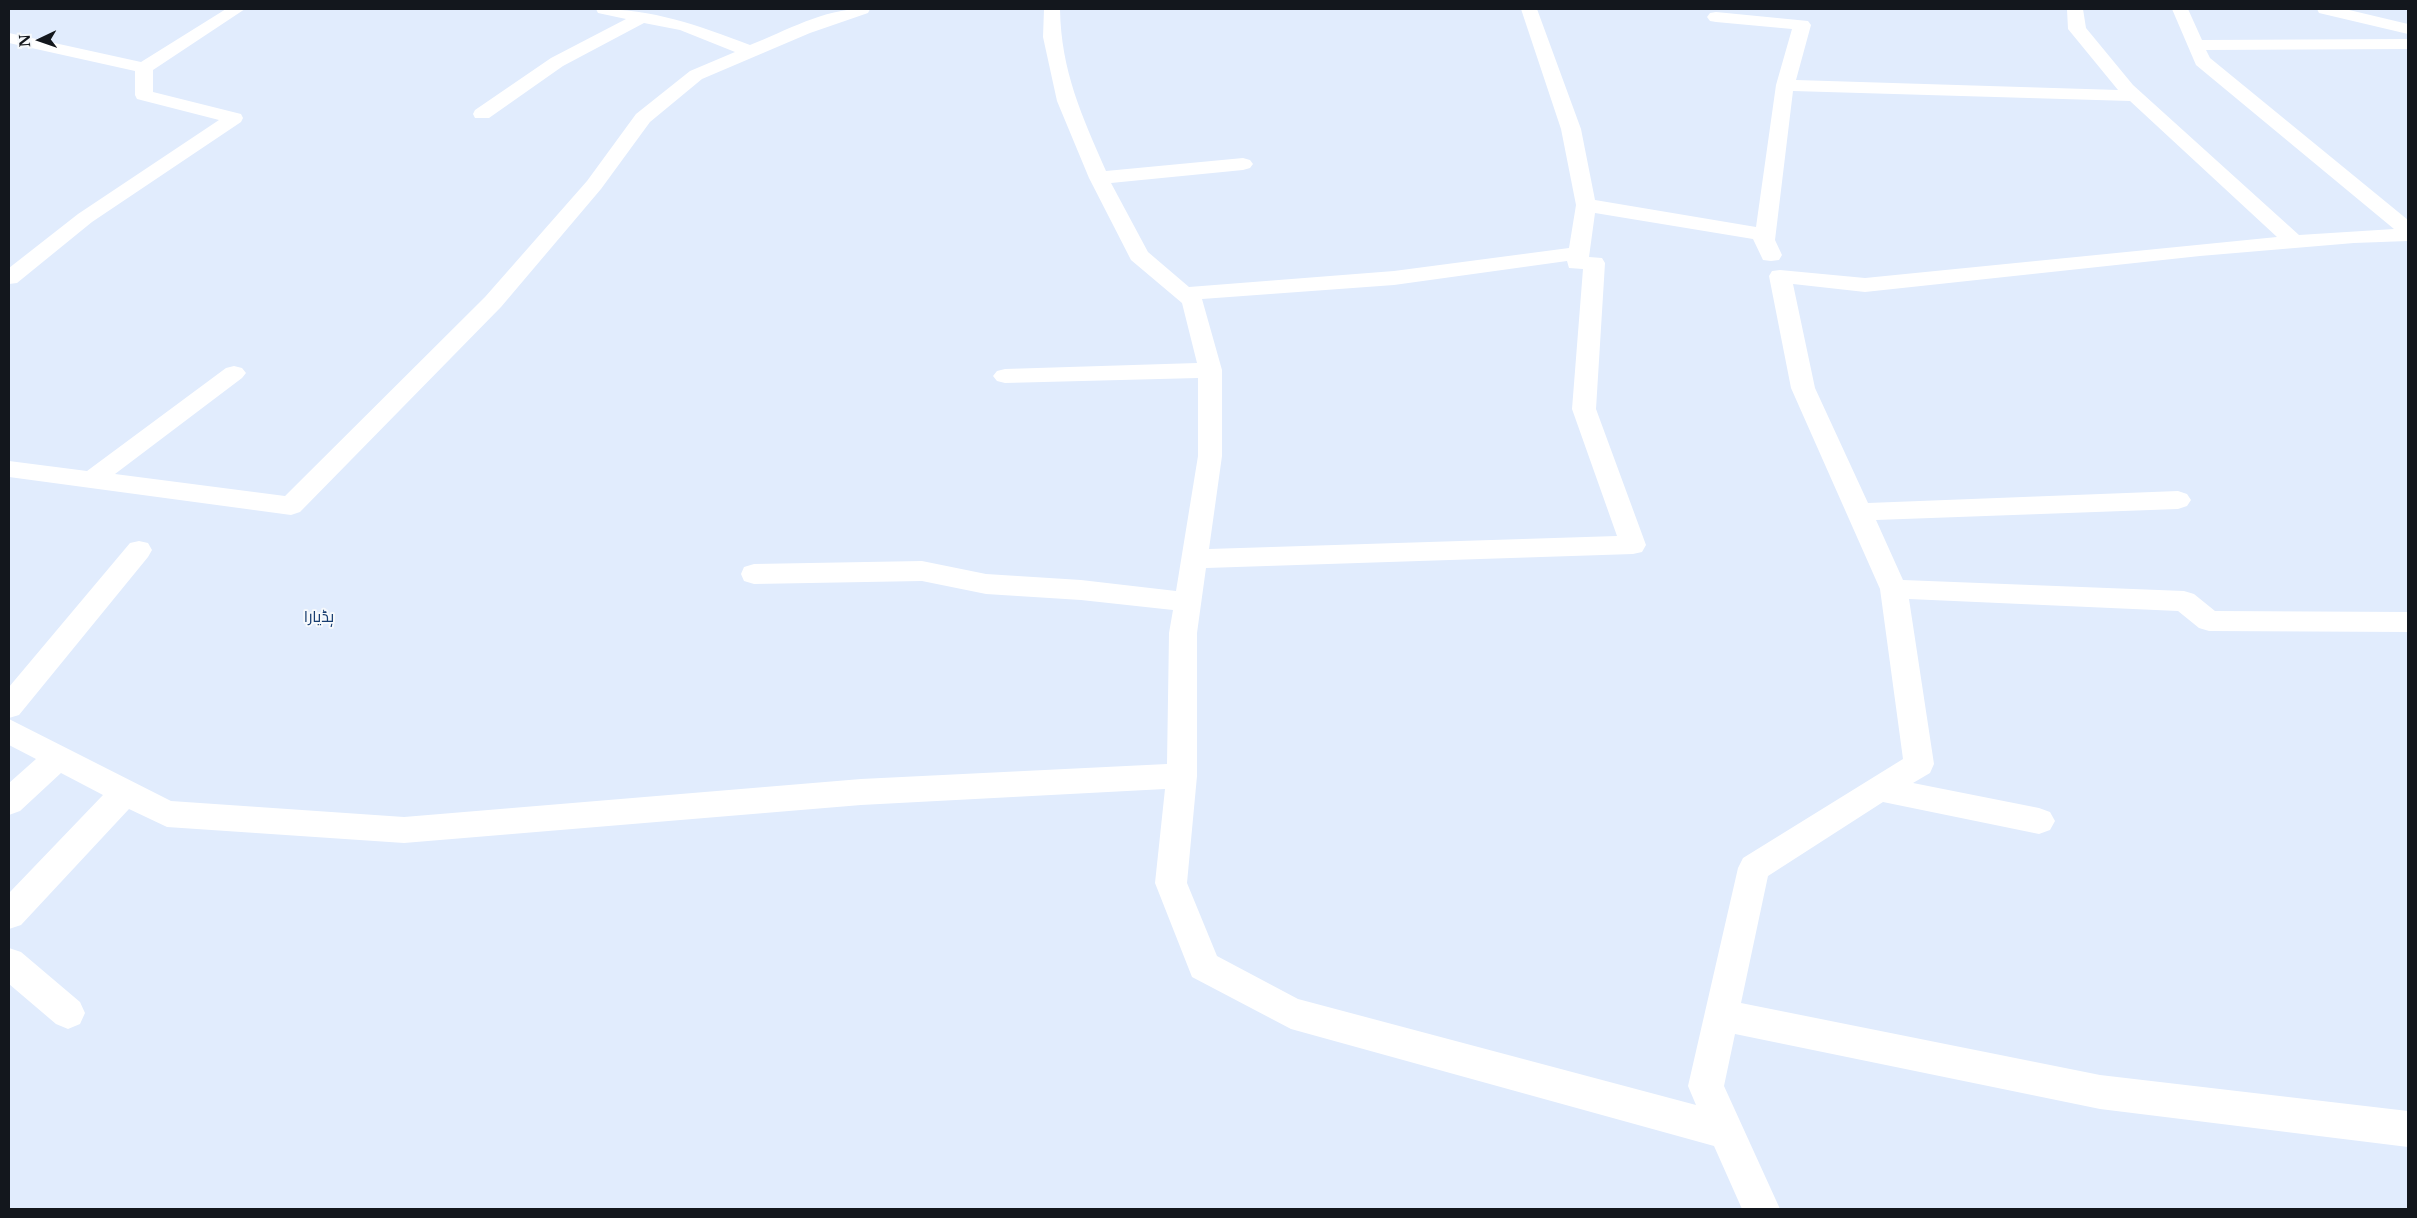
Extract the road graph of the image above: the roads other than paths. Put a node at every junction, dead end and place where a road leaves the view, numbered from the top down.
1 (236, 9) edge
2 (604, 9) edge
3 (862, 9) edge
4 (1052, 9) edge
5 (1529, 9) edge
6 (2075, 9) edge
7 (2180, 9) edge
8 (2325, 9) edge
9 (642, 17) junction
10 (1716, 17) dead end
11 (2408, 29) edge
12 (9, 38) edge
13 (2408, 44) edge
14 (2195, 45) junction
15 (750, 52) junction
16 (144, 68) junction
17 (1785, 85) junction
18 (2136, 96) junction
19 (482, 114) dead end
20 (1243, 164) dead end
21 (1099, 178) junction
22 (1586, 205) junction
23 (2408, 230) edge
24 (2408, 235) edge
25 (1764, 241) junction
26 (2294, 242) junction
27 (1579, 253) junction
28 (1780, 276) junction
29 (9, 278) edge
30 (1184, 294) junction
31 (1210, 370) junction
32 (234, 373) dead end
33 (1005, 376) dead end
34 (9, 469) edge
35 (91, 480) junction
36 (2178, 500) dead end
37 (1859, 512) junction
38 (139, 550) dead end
39 (1194, 559) junction
40 (754, 574) dead end
41 (1894, 589) junction
42 (1187, 602) junction
43 (2408, 622) edge
44 (9, 707) edge
45 (9, 731) edge
46 (58, 757) junction
47 (1182, 776) junction
48 (1879, 789) junction
49 (124, 793) junction
50 (9, 802) edge
51 (2039, 821) dead end
52 (9, 915) edge
53 (9, 963) edge
54 (68, 1013) dead end
55 (1722, 1015) junction
56 (2408, 1129) edge
57 (1726, 1131) junction
58 (1761, 1209) edge

1 - 16 street
2 - 9 street
3 - 15 street
4 - 21 street
5 - 22 street
6 - 18 street
7 - 14 street
8 - 11 street
9 - 15 street
9 - 19 street
10 - 17 street
12 - 16 street
13 - 14 street
14 - 23 street
15 - 35 street
16 - 29 street
17 - 18 street
17 - 25 street
18 - 26 street
20 - 21 street
21 - 30 street
22 - 25 street
22 - 27 street
24 - 26 street
25 - 28 street
26 - 28 street
27 - 30 street
27 - 39 street
28 - 37 street
30 - 31 street
31 - 33 street
31 - 39 street
32 - 35 street
34 - 35 street
36 - 37 street
37 - 41 street
38 - 44 street
39 - 42 street
40 - 42 street
41 - 43 street
41 - 48 street
42 - 47 street
45 - 46 street
46 - 49 street
46 - 50 street
47 - 49 street
47 - 57 street
48 - 51 street
48 - 55 street
49 - 52 street
53 - 54 street
55 - 56 street
55 - 57 street
57 - 58 street

